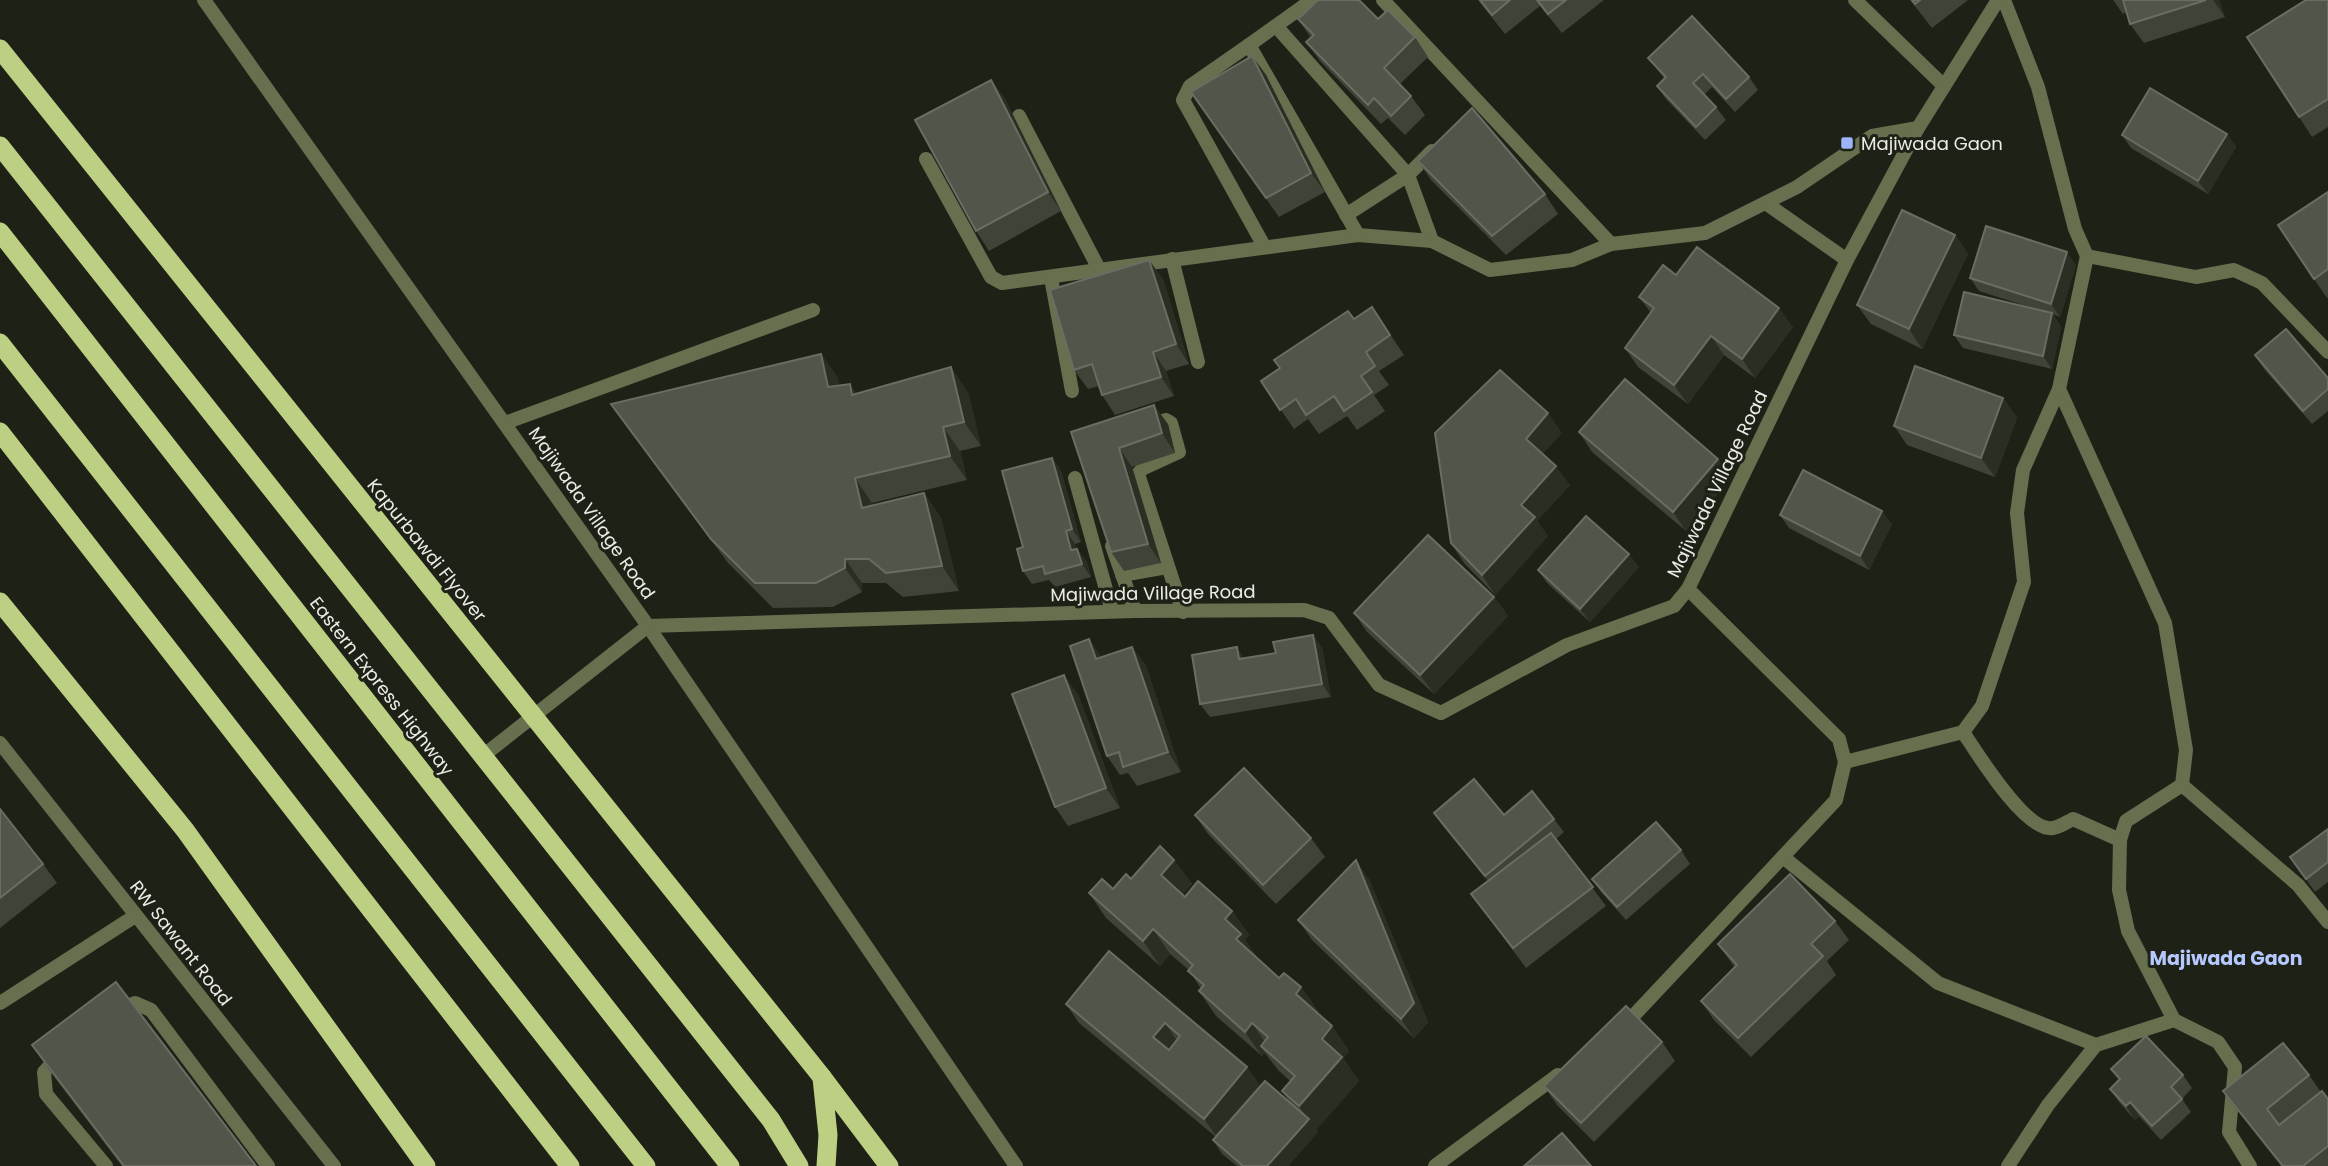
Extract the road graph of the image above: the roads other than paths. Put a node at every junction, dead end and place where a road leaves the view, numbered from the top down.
1 (204, 0) edge
2 (1312, 0) edge
3 (1384, 0) edge
4 (1855, 0) edge
5 (1998, 0) edge
6 (2004, 0) edge
7 (1276, 26) junction
8 (1249, 45) junction
9 (0, 49) edge
10 (1944, 86) junction
11 (1020, 116) dead end
12 (1918, 128) junction
13 (1443, 141) edge
14 (0, 146) edge
15 (926, 159) edge
16 (1408, 175) junction
17 (1767, 204) junction
18 (1346, 215) junction
19 (0, 232) edge
20 (1359, 235) junction
21 (1432, 241) junction
22 (1611, 244) junction
23 (1264, 246) junction
24 (2087, 256) junction
25 (1172, 258) junction
26 (1847, 260) junction
27 (1098, 269) junction
28 (1051, 278) junction
29 (813, 310) dead end
30 (0, 343) edge
31 (2328, 352) edge
32 (1198, 362) dead end
33 (2059, 389) junction
34 (1072, 391) edge
35 (505, 423) junction
36 (1131, 431) edge
37 (0, 432) edge
38 (1085, 464) edge
39 (1075, 478) edge
40 (1097, 501) edge
41 (1105, 526) edge
42 (1167, 567) junction
43 (1122, 575) junction
44 (1688, 589) junction
45 (0, 602) edge
46 (1112, 611) junction
47 (1135, 611) junction
48 (1183, 612) junction
49 (648, 626) junction
50 (1963, 732) junction
51 (0, 743) edge
52 (484, 755) junction
53 (1845, 762) junction
54 (2182, 785) junction
55 (2120, 840) junction
56 (1783, 857) junction
57 (135, 916) junction
58 (2328, 922) edge
59 (0, 1003) edge
60 (97, 1018) edge
61 (2174, 1020) junction
62 (1613, 1035) edge
63 (71, 1045) edge
64 (2096, 1045) junction
65 (1568, 1068) edge
66 (821, 1077) junction
67 (728, 1163) edge
68 (106, 1166) edge
69 (268, 1166) edge
70 (334, 1166) edge
71 (426, 1166) edge
72 (570, 1166) edge
73 (646, 1166) edge
74 (799, 1166) edge
75 (826, 1166) edge
76 (889, 1166) edge
77 (1016, 1166) edge
78 (1435, 1166) edge
79 (2008, 1166) edge
80 (2250, 1166) edge

1 - 35 street, Majiwada Village Road
2 - 7 street
3 - 22 street
4 - 10 street
5 - 10 street, Majiwada Village Road
6 - 24 street
7 - 8 street
7 - 16 street
8 - 18 street
8 - 23 street
9 - 66 highway, Kapurbawdi Flyover, bridge
10 - 12 street, Majiwada Village Road
11 - 27 street
12 - 17 street
12 - 26 street, Majiwada Village Road
13 - 16 street
14 - 52 highway
15 - 28 street
16 - 18 street
16 - 21 street
17 - 22 street
17 - 26 street
18 - 20 street
19 - 67 highway, Eastern Express Highway
20 - 21 street
20 - 23 street
21 - 22 street
23 - 25 street
24 - 31 street
24 - 33 street
25 - 27 street
25 - 32 street
26 - 44 street, Majiwada Village Road
27 - 28 street
28 - 34 street
29 - 35 street
30 - 73 highway
33 - 50 street
33 - 54 street
35 - 49 street, Majiwada Village Road
36 - 42 street
37 - 72 highway
38 - 40 street
39 - 46 street
41 - 43 street
42 - 43 street
42 - 48 street
43 - 47 street
44 - 48 street, Majiwada Village Road
44 - 53 street
45 - 71 highway
46 - 47 street, Majiwada Village Road
46 - 49 street, Majiwada Village Road
47 - 48 street, Majiwada Village Road
49 - 52 street
49 - 77 street
50 - 53 street
50 - 55 street
51 - 57 street, RW Sawant Road
52 - 74 highway
53 - 56 street
54 - 55 street
54 - 58 street
55 - 61 street
56 - 62 street
56 - 64 street
57 - 59 street
57 - 70 street, RW Sawant Road
60 - 69 street
61 - 64 street
61 - 80 street
63 - 68 street
64 - 79 street
65 - 78 street
66 - 75 highway
66 - 76 highway, Kapurbawdi Flyover

